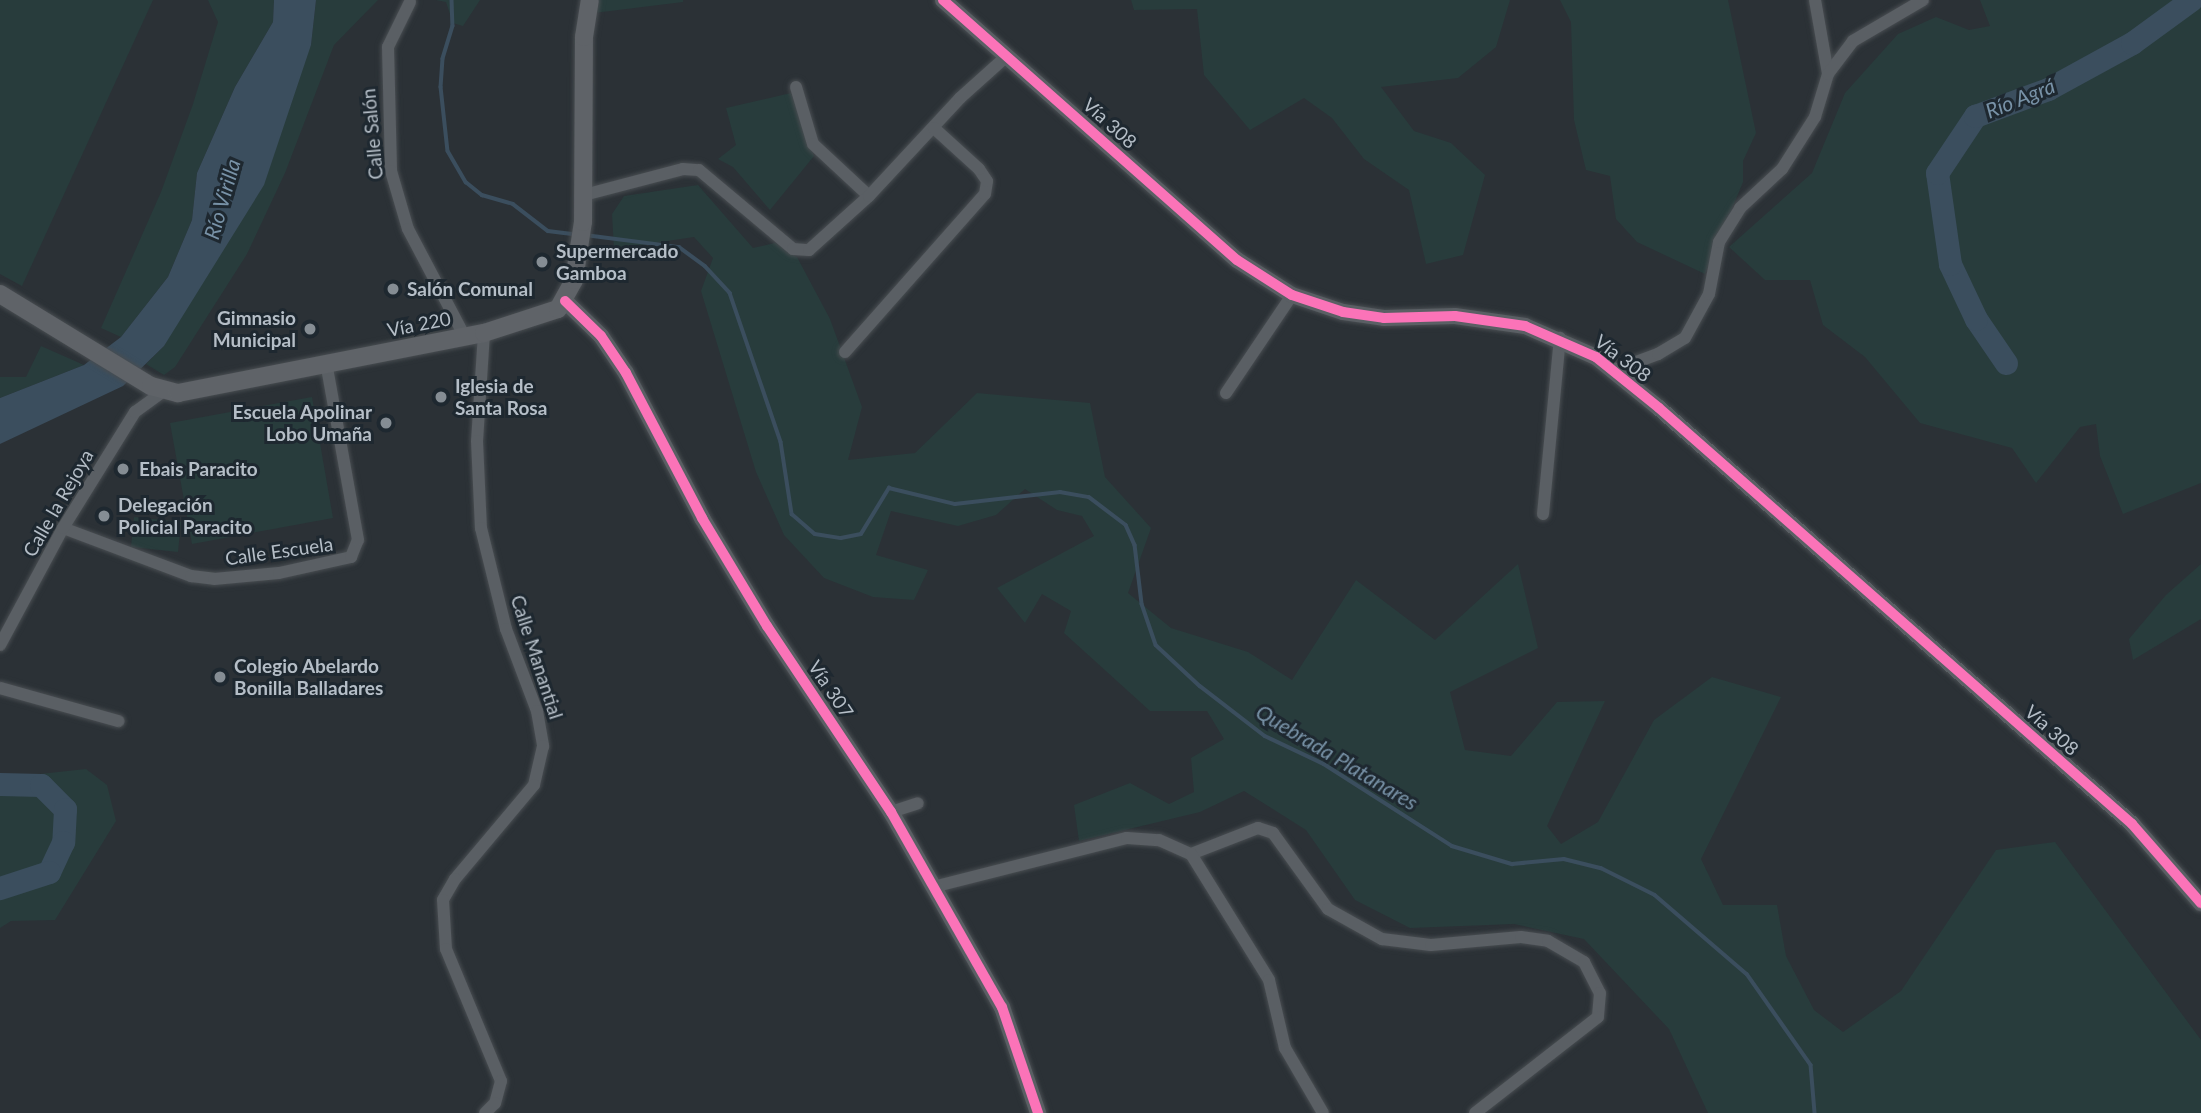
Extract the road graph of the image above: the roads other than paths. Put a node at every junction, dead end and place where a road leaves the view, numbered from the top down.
1 (590, 0) edge
2 (943, 0) edge
3 (1815, 0) edge
4 (1923, 0) edge
5 (410, 2) dead end
6 (1008, 55) junction
7 (1828, 74) junction
8 (796, 87) dead end
9 (934, 128) junction
10 (584, 195) junction
11 (869, 196) junction
12 (0, 293) edge
13 (1292, 295) junction
14 (565, 301) junction
15 (484, 333) junction
16 (465, 337) junction
17 (1560, 338) junction
18 (845, 352) dead end
19 (326, 363) junction
20 (1612, 371) junction
21 (157, 389) junction
22 (1226, 393) dead end
23 (1543, 514) dead end
24 (63, 527) junction
25 (0, 646) edge
26 (0, 688) edge
27 (118, 721) dead end
28 (918, 803) dead end
29 (891, 812) junction
30 (1191, 854) junction
31 (933, 887) junction
32 (2201, 903) edge
33 (485, 1113) edge
34 (1038, 1113) edge
35 (1323, 1113) edge
36 (1475, 1113) edge

1 - 10 main road
2 - 6 street, Vía 308
3 - 7 street
4 - 7 street
5 - 16 street, Calle Salón
6 - 9 street
6 - 13 street, Vía 308
7 - 20 street
8 - 11 street
9 - 11 street
9 - 18 street
10 - 11 street
10 - 14 main road
12 - 21 main road
13 - 17 street, Vía 308
13 - 22 street
14 - 15 main road, Vía 220
14 - 29 street, Vía 307
15 - 16 main road, Vía 220
15 - 33 street, Calle Manantial
16 - 19 main road, Vía 220
17 - 20 street, Vía 308
17 - 23 street
19 - 21 main road, Vía 220
19 - 24 street, Calle Escuela
20 - 32 street, Vía 308
21 - 24 street, Calle la Rejoya
24 - 25 street, Calle la Rejoya
26 - 27 street
28 - 29 street
29 - 31 street, Vía 307
30 - 31 street
30 - 35 street
30 - 36 street
31 - 34 street, Vía 307

